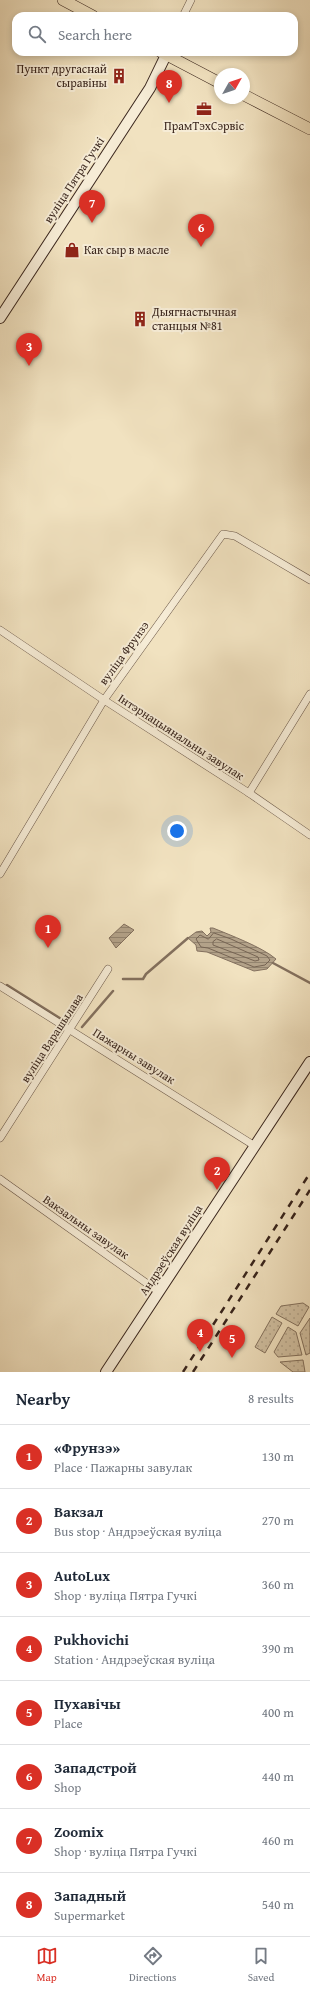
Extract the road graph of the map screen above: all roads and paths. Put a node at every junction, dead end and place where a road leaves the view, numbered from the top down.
1 (63, 0) edge
2 (191, 0) edge
3 (86, 12) edge
4 (185, 12) edge
5 (164, 56) edge
6 (170, 56) edge
7 (214, 80) edge
8 (250, 98) edge
9 (310, 129) edge
10 (0, 318) edge
11 (310, 580) edge
12 (0, 630) edge
13 (310, 694) edge
14 (104, 700) junction
15 (249, 793) junction
16 (310, 835) edge
17 (0, 874) edge
18 (108, 969) dead end
19 (0, 986) edge
20 (71, 1030) junction
21 (310, 1062) edge
22 (0, 1138) edge
23 (255, 1146) junction
24 (0, 1179) edge
25 (159, 1292) junction
26 (106, 1372) edge

1 - 3 main road
2 - 4 street
5 - 10 main road, вуліца Пятра Гучкі
6 - 7 main road
8 - 9 main road
11 - 14 street, вуліца Фрунзэ
12 - 14 street, Інтэрнацыянальны завулак
13 - 15 street
14 - 15 street, Інтэрнацыянальны завулак
14 - 17 street, вуліца Фрунзэ
15 - 16 street, Інтэрнацыянальны завулак
18 - 20 street, вуліца Варашылава
19 - 20 street, Пажарны завулак
20 - 22 street, вуліца Варашылава
20 - 23 street, Пажарны завулак
21 - 23 main road, Андрэеўская вуліца
23 - 25 main road, Андрэеўская вуліца
24 - 25 street, Вакзальны завулак
25 - 26 main road, Андрэеўская вуліца

